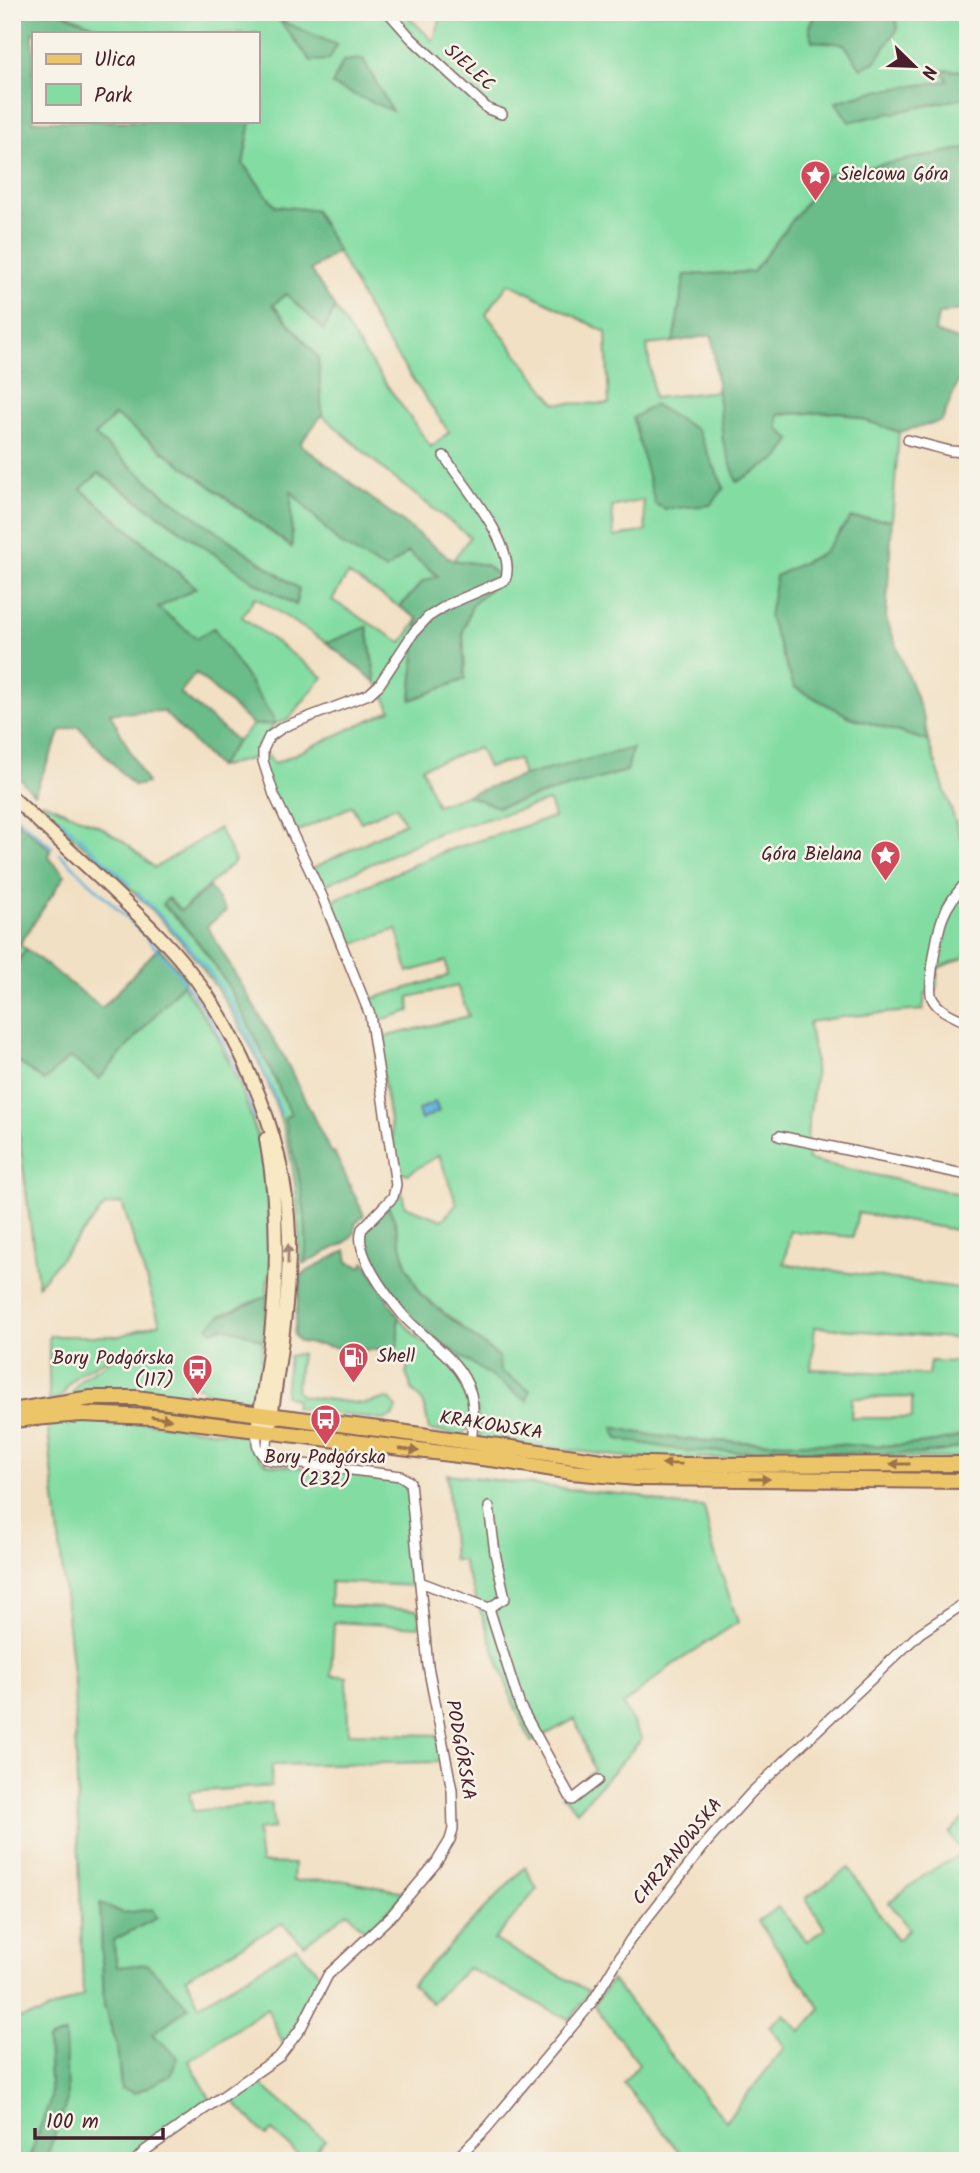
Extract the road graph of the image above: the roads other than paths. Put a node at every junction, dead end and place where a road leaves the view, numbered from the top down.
1 (388, 12) edge
2 (502, 114) dead end
3 (908, 440) dead end
4 (968, 452) edge
5 (444, 456) dead end
6 (12, 797) edge
7 (968, 880) edge
8 (968, 1023) edge
9 (258, 1097) junction
10 (779, 1136) dead end
11 (968, 1174) edge
12 (274, 1395) junction
13 (12, 1411) edge
14 (266, 1414) junction
15 (297, 1418) junction
16 (12, 1420) edge
17 (263, 1431) junction
18 (471, 1442) junction
19 (968, 1464) edge
20 (968, 1481) edge
21 (489, 1507) dead end
22 (421, 1582) junction
23 (968, 1601) edge
24 (489, 1608) junction
25 (597, 1780) dead end
26 (135, 2161) edge
27 (454, 2161) edge

1 - 2 street, SIELEC
3 - 4 street
5 - 18 street
6 - 9 main road
7 - 8 street
12 -> 9 main road
9 - 14 main road
10 - 11 street
12 - 14 main road
12 - 15 main road
13 - 14 main road, KRAKOWSKA
14 - 15 main road, KRAKOWSKA
14 - 17 main road
15 - 18 main road, KRAKOWSKA
16 -> 17 main road, KRAKOWSKA
17 -> 20 main road, KRAKOWSKA
17 - 22 street, PODGÓRSKA
19 -> 18 main road, KRAKOWSKA
21 - 24 street
22 - 24 street
22 - 26 street, PODGÓRSKA
23 - 27 street, CHRZANOWSKA
24 - 25 street

